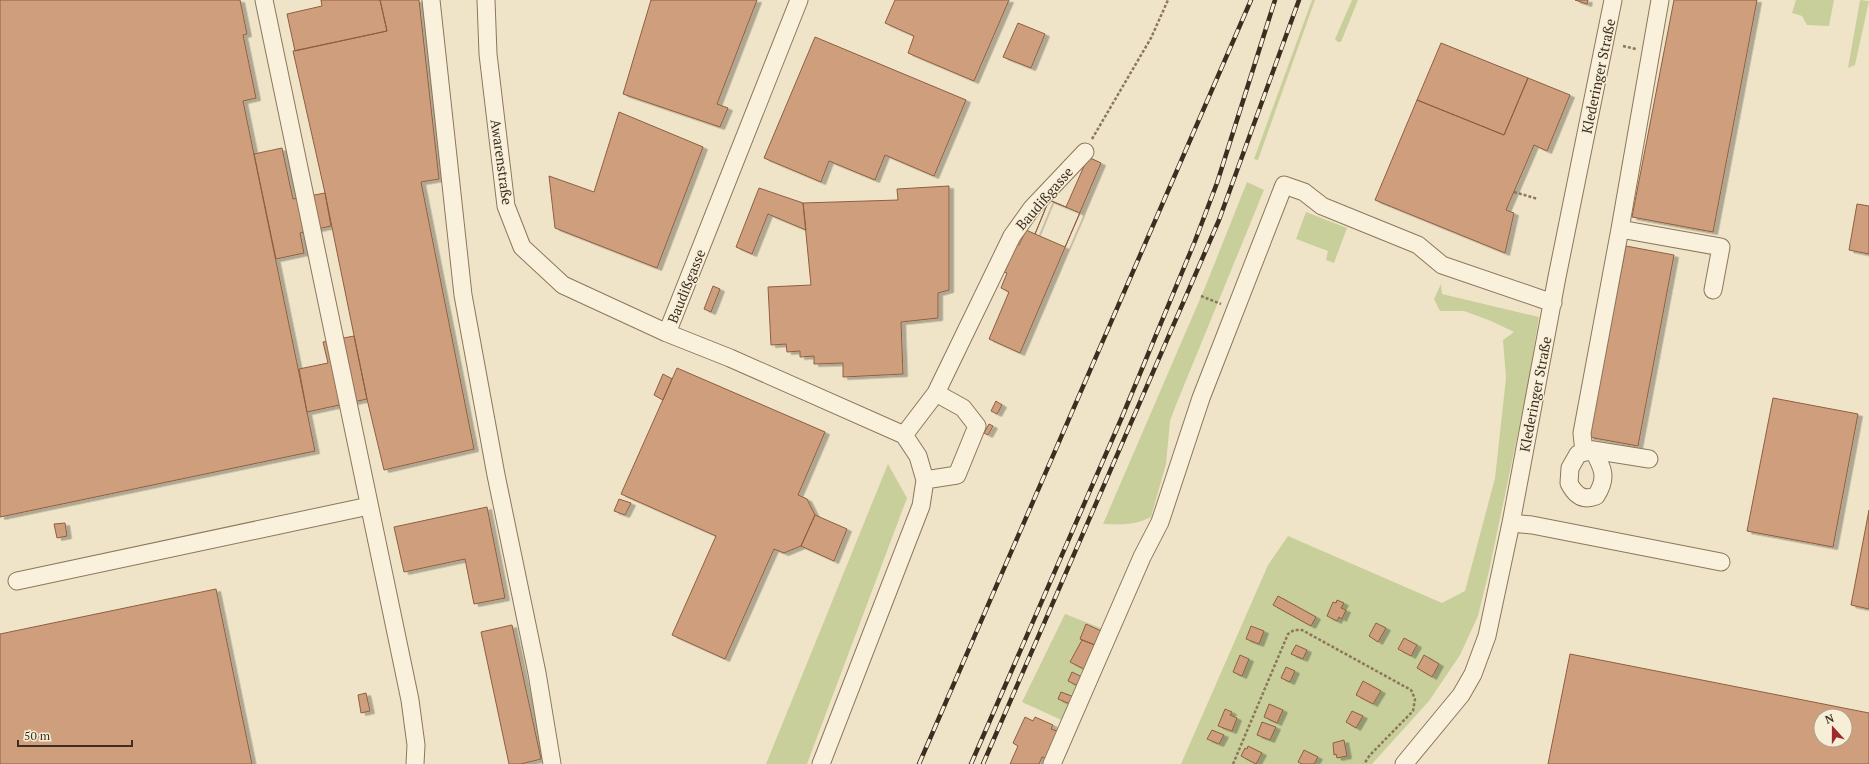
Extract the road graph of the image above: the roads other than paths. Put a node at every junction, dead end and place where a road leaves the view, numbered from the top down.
1 (264, 0) edge
2 (431, 0) edge
3 (486, 0) edge
4 (799, 0) edge
5 (1613, 0) edge
6 (1660, 0) edge
7 (1085, 152) road end
8 (1620, 228) junction
9 (1713, 290) dead end
10 (1553, 303) junction
11 (667, 333) junction
12 (936, 392) junction
13 (904, 435) junction
14 (1649, 459) dead end
15 (926, 480) junction
16 (369, 506) junction
17 (1511, 523) junction
18 (1721, 562) dead end
19 (17, 581) dead end
20 (416, 764) edge
21 (552, 764) edge
22 (820, 764) edge
23 (1052, 764) edge
24 (1404, 764) edge

1 - 16 street
2 - 21 street
3 - 11 street, Awarenstraße
4 - 11 street, Baudißgasse
5 - 10 street, Klederinger Straße
6 - 8 street
7 - 12 street, Baudißgasse
8 - 9 street
8 - 14 street
10 - 17 street, Klederinger Straße
10 - 23 street
11 - 13 street, Baudißgasse
12 - 13 street, Baudißgasse
12 - 15 street
13 - 15 street
15 - 22 street
16 - 19 street
16 - 20 street
17 - 18 street
17 - 24 street, Klederinger Straße

